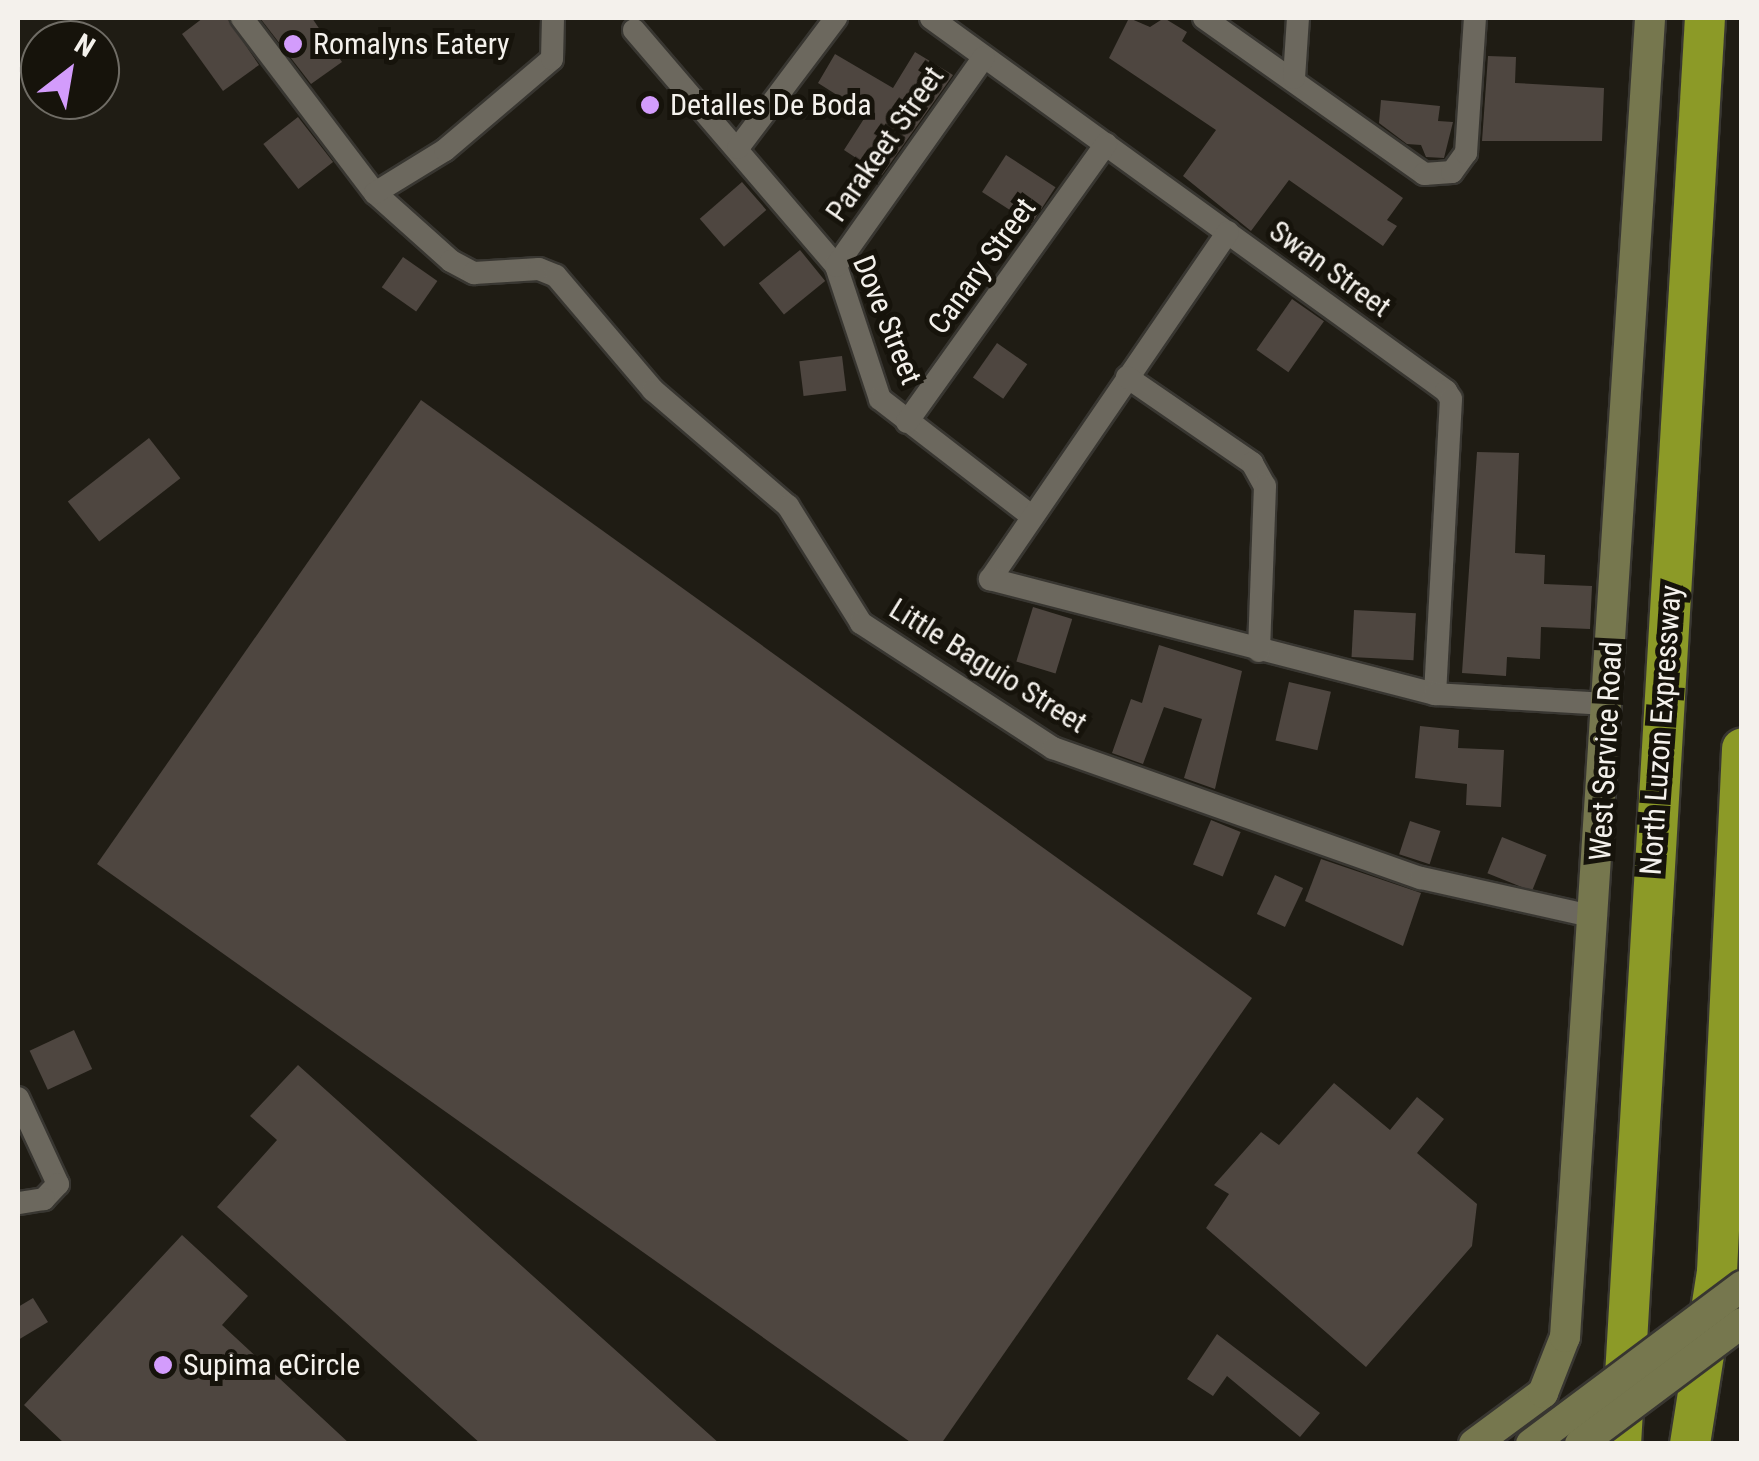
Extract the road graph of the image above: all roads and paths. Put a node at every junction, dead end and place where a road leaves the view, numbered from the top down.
1 (242, 18) edge
2 (553, 18) edge
3 (836, 18) edge
4 (931, 18) edge
5 (1204, 18) edge
6 (1298, 18) edge
7 (1475, 18) edge
8 (1650, 18) edge
9 (1705, 18) edge
10 (634, 30) dead end
11 (984, 57) junction
12 (1294, 78) junction
13 (1106, 144) junction
14 (738, 148) junction
15 (375, 194) junction
16 (1228, 232) junction
17 (836, 266) junction
18 (1126, 378) junction
19 (907, 422) junction
20 (1030, 515) junction
21 (1260, 651) junction
22 (1436, 694) junction
23 (1609, 704) junction
24 (1742, 749) edge
25 (1596, 918) junction
26 (18, 1098) edge
27 (1742, 1158) edge
28 (18, 1203) edge
29 (1729, 1279) edge
30 (1742, 1322) edge
31 (1474, 1444) edge
32 (1531, 1444) edge
33 (1580, 1444) edge
34 (1621, 1444) edge
35 (1690, 1444) edge

1 - 15 street, Little Baguio Street
2 - 15 street
3 - 14 street
4 - 11 street, Swan Street
5 - 12 street
6 - 12 street
7 - 12 street
8 - 23 street, West Service Road
9 - 34 highway, North Luzon Expressway
10 - 14 street, Dove Street
11 - 13 street, Swan Street
11 - 17 street, Parakeet Street
13 - 16 street, Swan Street
13 - 19 street, Canary Street
14 - 17 street, Dove Street
15 - 25 street, Little Baguio Street
16 - 18 street
16 - 22 street, Swan Street
17 - 19 street, Dove Street
18 - 20 street
18 - 21 street
19 - 20 street, Dove Street
20 - 21 street
21 - 22 street
22 - 23 street
23 - 25 street, West Service Road
24 - 29 highway
25 - 31 street, West Service Road
26 - 28 street
27 - 29 highway
29 - 32 street, bridge
29 - 35 highway
30 - 33 street, bridge

